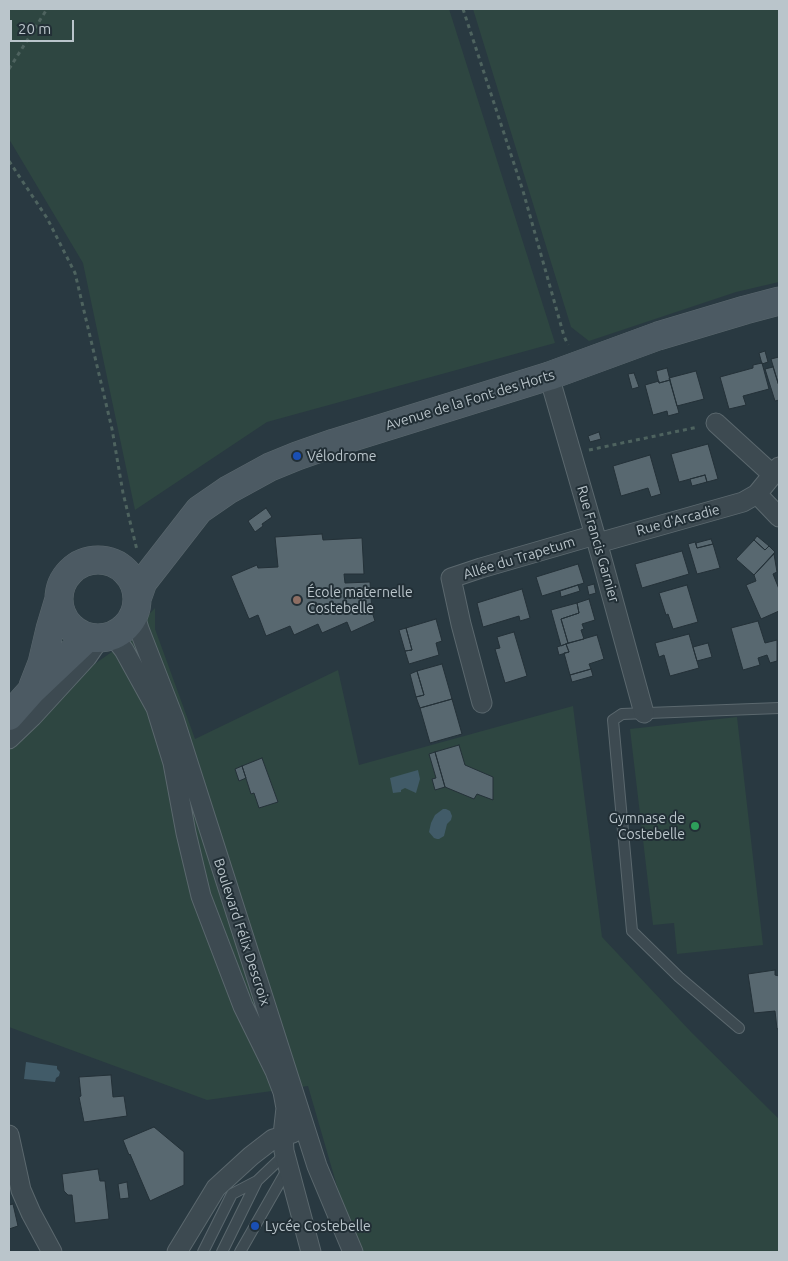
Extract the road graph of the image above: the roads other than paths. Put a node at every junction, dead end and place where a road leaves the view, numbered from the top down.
1 (779, 300) edge
2 (549, 376) junction
3 (716, 423) road end
4 (776, 471) edge
5 (757, 494) junction
6 (779, 517) edge
7 (180, 534) junction
8 (596, 539) junction
9 (127, 562) junction
10 (59, 599) junction
11 (136, 605) junction
12 (99, 637) junction
13 (32, 690) junction
14 (482, 703) dead end
15 (779, 708) edge
16 (644, 713) junction
17 (9, 716) edge
18 (9, 739) edge
19 (739, 1028) dead end
20 (9, 1135) edge
21 (308, 1137) junction
22 (285, 1151) junction
23 (257, 1181) junction
24 (47, 1250) edge
25 (177, 1252) edge
26 (202, 1252) edge
27 (222, 1252) edge
28 (240, 1252) edge
29 (311, 1252) edge
30 (354, 1252) edge

1 - 2 main road, Avenue de la Font des Horts
2 - 7 main road, Avenue de la Font des Horts
2 - 8 street, Rue Francis Garnier
3 - 4 street
4 - 5 street, Rue d'Arcadie
5 - 6 street
5 - 8 street, Rue d'Arcadie
7 - 9 main road, Avenue de la Font des Horts
7 - 11 main road, Avenue de la Font des Horts
8 - 14 street, Allée du Trapetum
8 - 16 street, Rue Francis Garnier
9 - 10 main road
9 - 11 main road
10 - 12 main road
10 - 13 main road
11 - 12 main road
11 - 21 street, Boulevard Félix Descroix
12 - 13 main road
12 - 18 street
12 - 22 street, Boulevard Félix Descroix
13 - 17 main road
15 - 16 lane
16 - 19 lane
20 - 24 street
21 - 22 street
21 - 30 street, Boulevard Félix Descroix
22 - 23 lane
22 - 25 street
22 - 28 lane
22 - 29 street, Boulevard Félix Descroix
23 - 26 lane
23 - 27 lane

